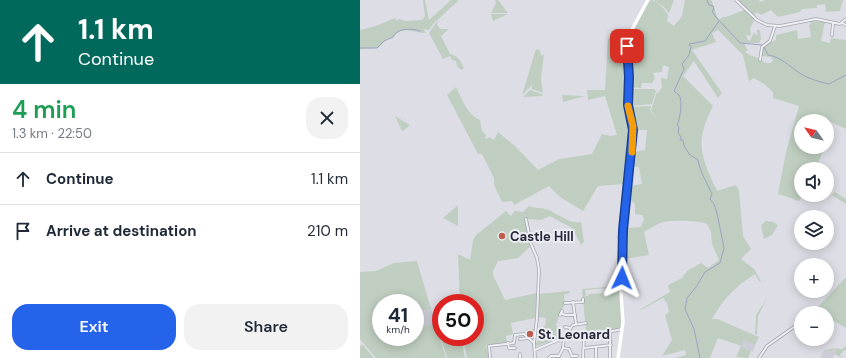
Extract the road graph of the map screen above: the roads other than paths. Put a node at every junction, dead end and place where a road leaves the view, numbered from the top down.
1 (648, 0) edge
2 (736, 0) edge
3 (846, 18) edge
4 (832, 23) junction
5 (842, 23) junction
6 (846, 24) edge
7 (775, 26) junction
8 (832, 35) dead end
9 (760, 60) dead end
10 (526, 219) dead end
11 (565, 302) dead end
12 (573, 302) junction
13 (583, 302) dead end
14 (561, 313) dead end
15 (574, 315) junction
16 (576, 324) junction
17 (586, 324) dead end
18 (565, 327) dead end
19 (794, 327) edge
20 (570, 328) junction
21 (622, 329) junction
22 (610, 332) junction
23 (569, 334) junction
24 (578, 334) dead end
25 (569, 337) junction
26 (584, 337) junction
27 (528, 338) junction
28 (564, 338) junction
29 (520, 339) dead end
30 (508, 344) junction
31 (534, 344) junction
32 (611, 345) junction
33 (536, 347) junction
34 (596, 347) junction
35 (515, 348) dead end
36 (563, 348) junction
37 (584, 348) junction
38 (520, 354) dead end
39 (577, 356) dead end
40 (596, 356) dead end
41 (609, 356) edge
42 (560, 357) edge
43 (490, 358) edge
44 (520, 358) edge
45 (535, 358) edge
46 (549, 358) edge
47 (583, 358) edge
48 (618, 358) edge
49 (759, 358) edge

1 - 21 main road
2 - 7 street
3 - 5 street
4 - 5 street
4 - 7 street
4 - 8 street
5 - 6 street
7 - 9 street
10 - 31 street
11 - 12 street
12 - 13 street
12 - 15 street
14 - 15 street
15 - 16 street
16 - 17 street
16 - 20 street
18 - 20 street
19 - 49 street
20 - 23 street
21 - 22 street
21 - 48 main road
22 - 26 street
22 - 32 street
23 - 24 street
23 - 25 street
25 - 26 street
25 - 28 street
26 - 37 street
27 - 29 street
27 - 30 street
27 - 31 street
28 - 33 street
28 - 36 street
30 - 35 street
30 - 43 street
31 - 33 street
32 - 34 street
32 - 41 street
33 - 45 street
34 - 37 street
34 - 40 street
36 - 39 street
36 - 42 street
37 - 47 street
38 - 44 street
42 - 46 street

